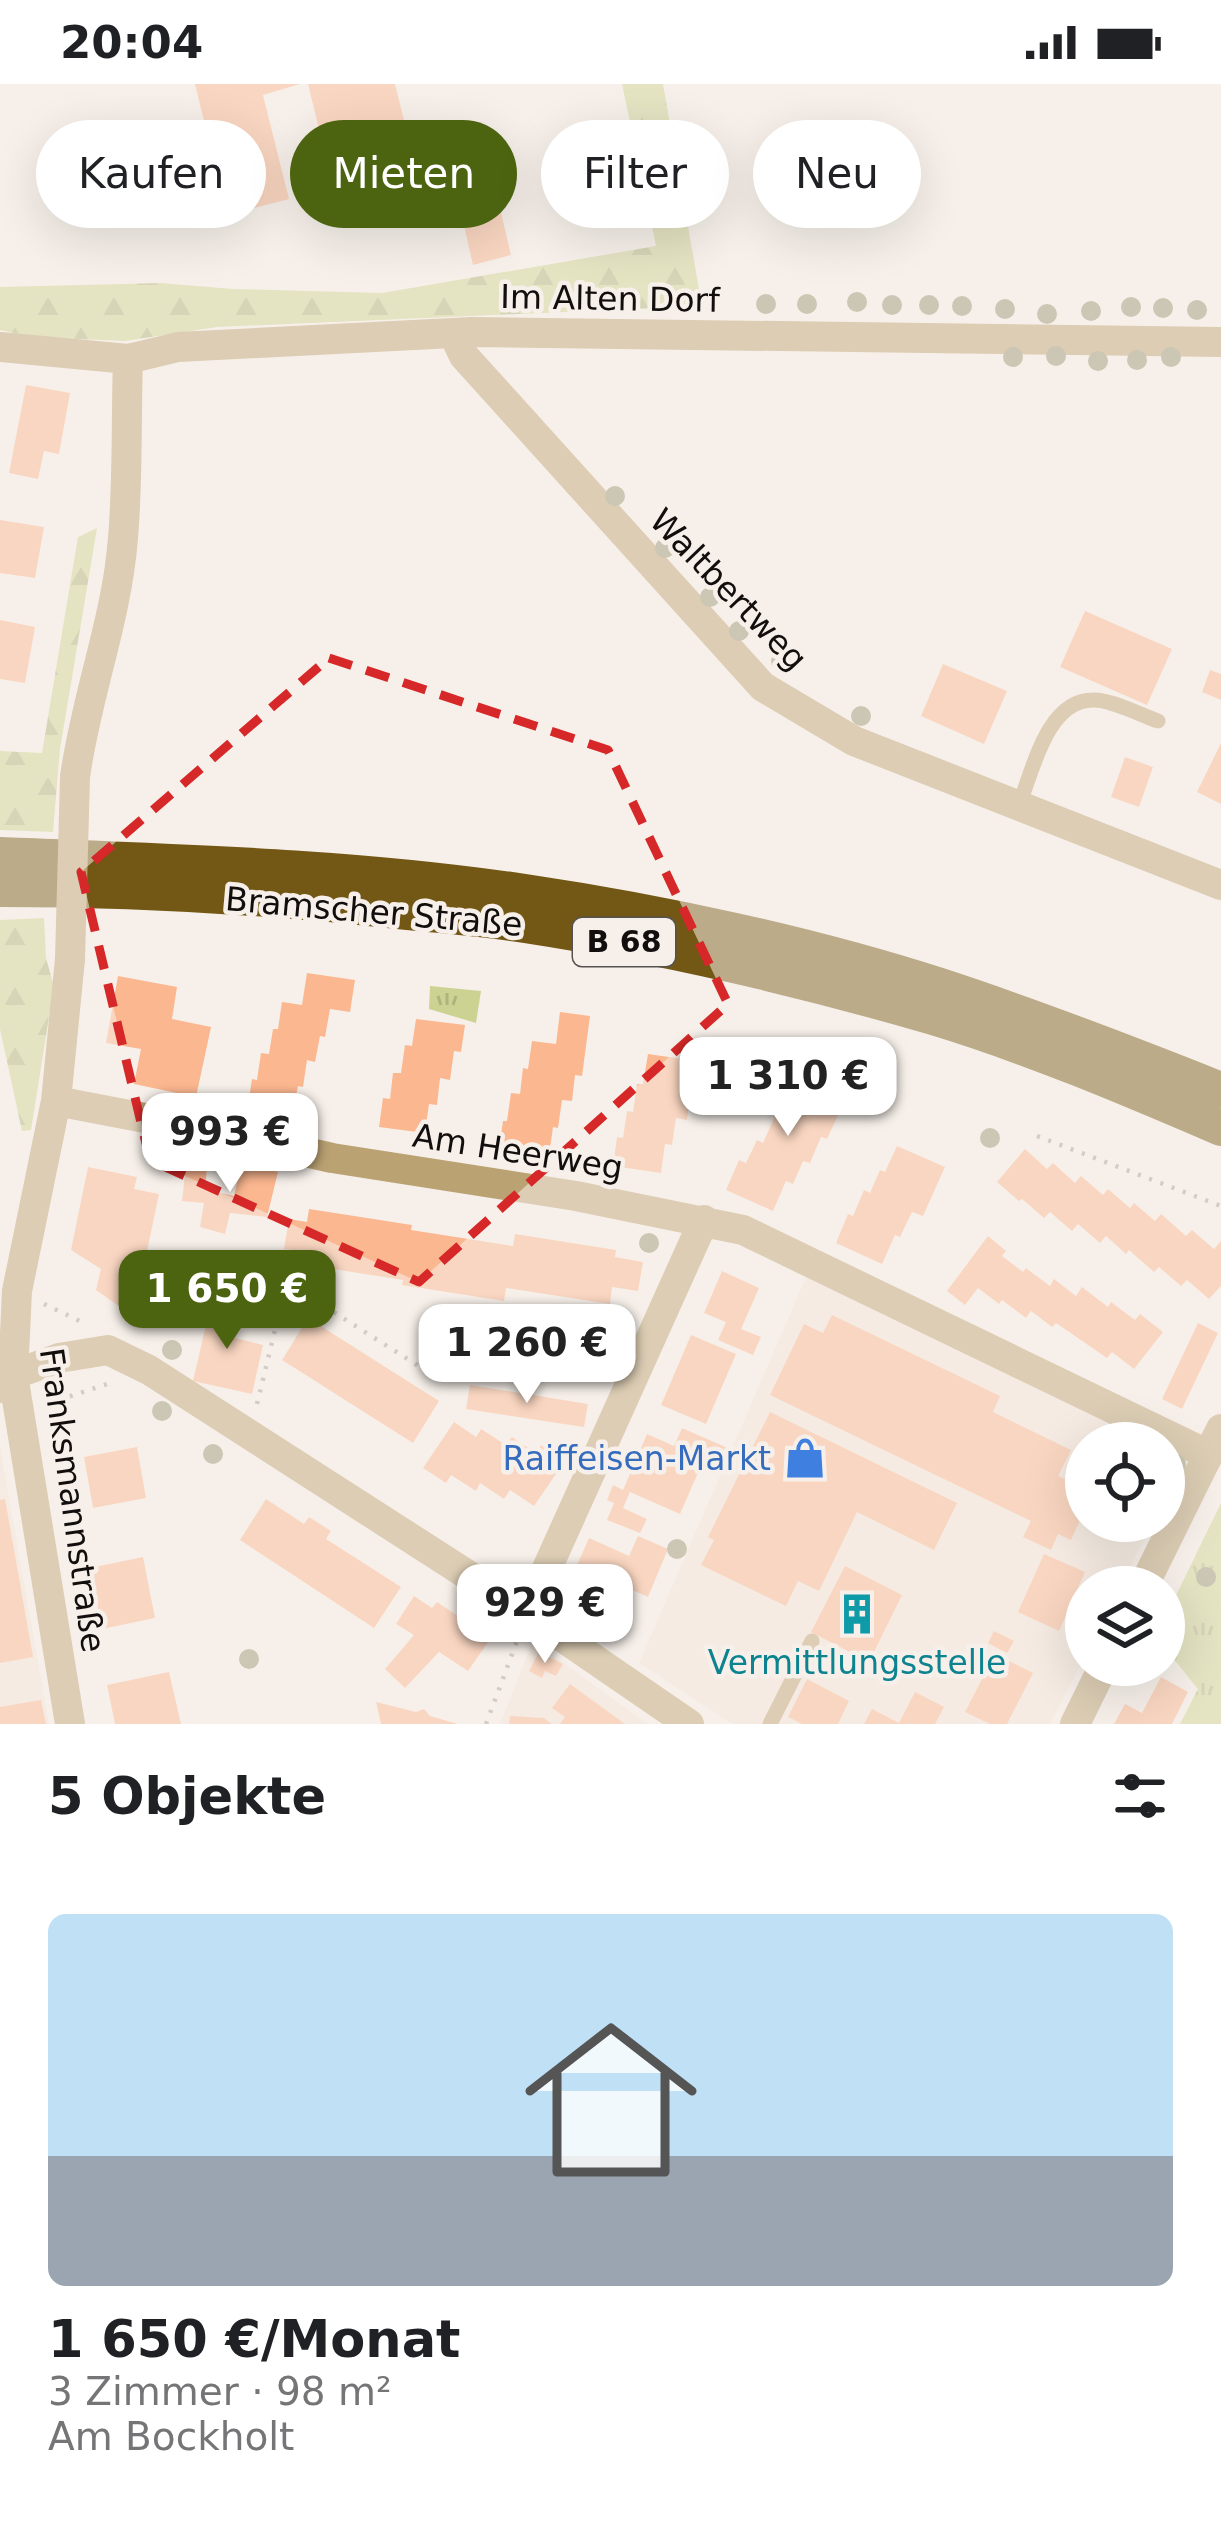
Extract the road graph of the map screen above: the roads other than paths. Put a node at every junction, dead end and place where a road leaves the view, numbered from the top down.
1 (453, 333) junction
2 (1221, 343) edge
3 (0, 347) edge
4 (128, 359) junction
5 (1158, 721) dead end
6 (1019, 805) junction
7 (0, 855) edge
8 (1221, 885) edge
9 (0, 889) edge
10 (1221, 1090) edge
11 (56, 1101) junction
12 (1221, 1128) edge
13 (704, 1220) junction
14 (6, 1381) edge
15 (1215, 1442) edge
16 (1153, 1566) edge
17 (527, 1613) junction
18 (812, 1641) dead end
19 (1094, 1686) edge
20 (70, 1724) edge
21 (688, 1724) edge
22 (770, 1724) edge
23 (1075, 1724) edge

1 - 2 street, Im Alten Dorf
1 - 4 street, Im Alten Dorf
1 - 6 street, Waltbertweg
3 - 4 street, Im Alten Dorf
4 - 11 street, Franksmannstraße, bridge
5 - 6 lane
6 - 8 street, Waltbertweg
7 - 10 highway, Bramscher Straße / B 68
9 - 12 highway, Bramscher Straße / B 68
11 - 13 street, Am Heerweg
11 - 14 street, Franksmannstraße
13 - 15 street, Am Heerweg
13 - 17 street
14 - 17 street
14 - 20 street, Franksmannstraße
15 - 16 street
17 - 21 street
18 - 22 lane
19 - 23 street

